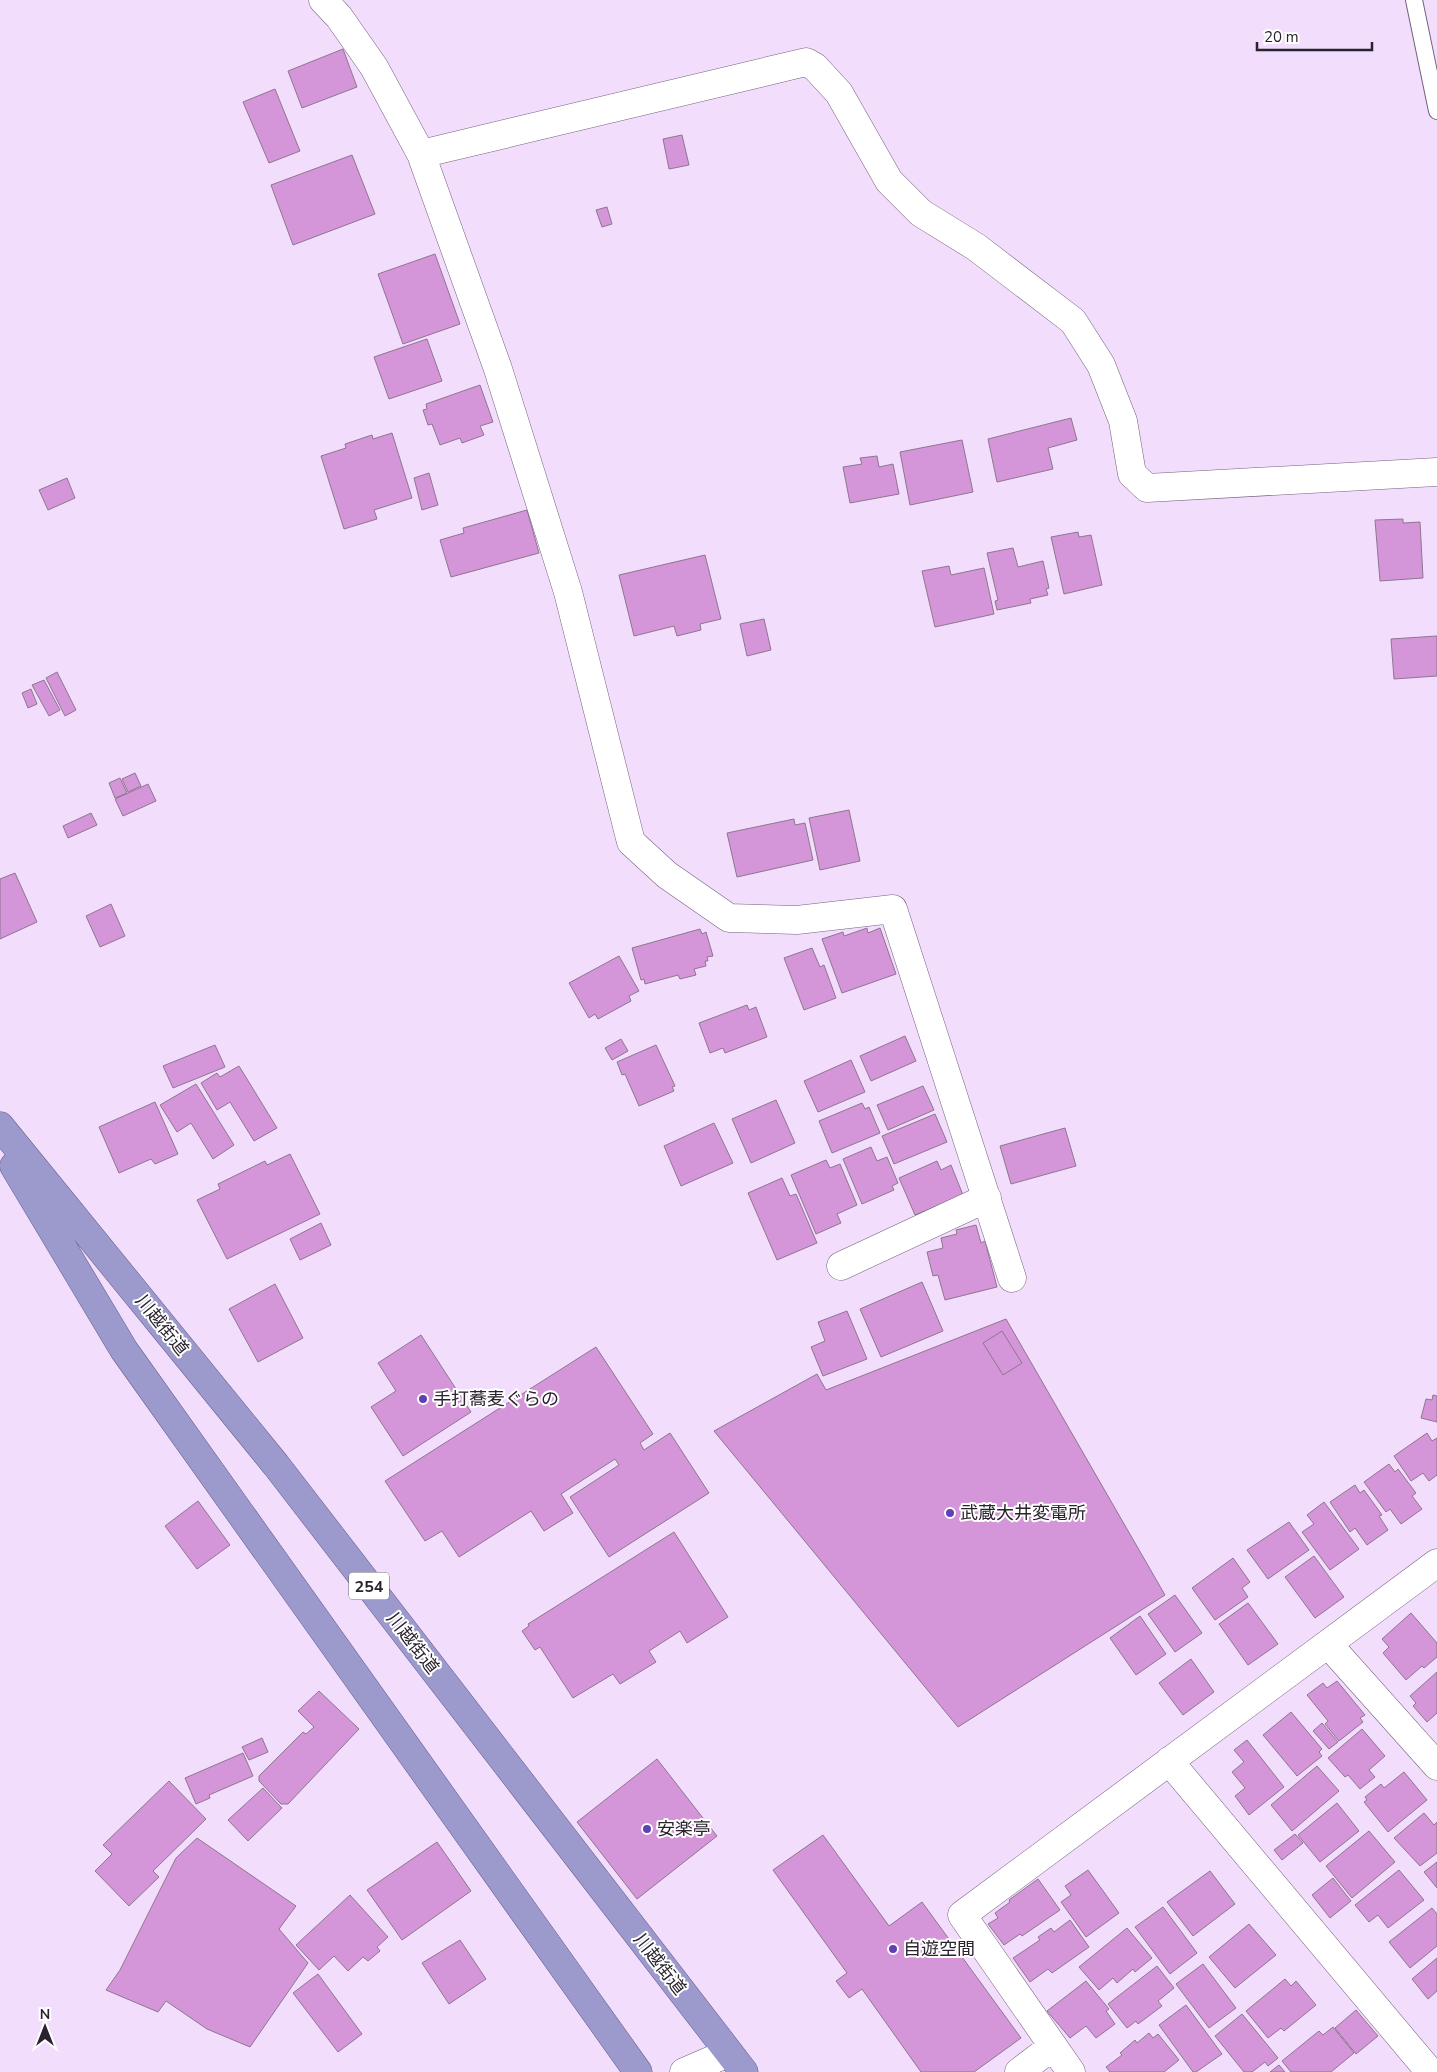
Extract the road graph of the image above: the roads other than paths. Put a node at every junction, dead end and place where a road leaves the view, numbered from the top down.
1 (323, 0) edge
2 (1414, 0) edge
3 (1437, 111) edge
4 (421, 154) junction
5 (1437, 472) edge
6 (0, 1126) edge
7 (0, 1142) edge
8 (987, 1198) junction
9 (841, 1266) dead end
10 (1012, 1278) dead end
11 (1437, 1563) edge
12 (1328, 1644) junction
13 (1169, 1761) junction
14 (1437, 1766) edge
15 (1052, 2047) junction
16 (736, 2062) edge
17 (638, 2072) edge
18 (684, 2072) edge
19 (1019, 2072) edge
20 (1071, 2072) edge
21 (1430, 2072) edge

1 - 4 street
2 - 3 lane
4 - 5 street
4 - 8 street
6 - 16 highway, 川越街道 / 254
7 - 17 highway
8 - 9 street
8 - 10 street
11 - 12 street
12 - 13 street
12 - 14 street
13 - 15 street
13 - 21 street
15 - 19 street
15 - 20 street
16 - 18 street

